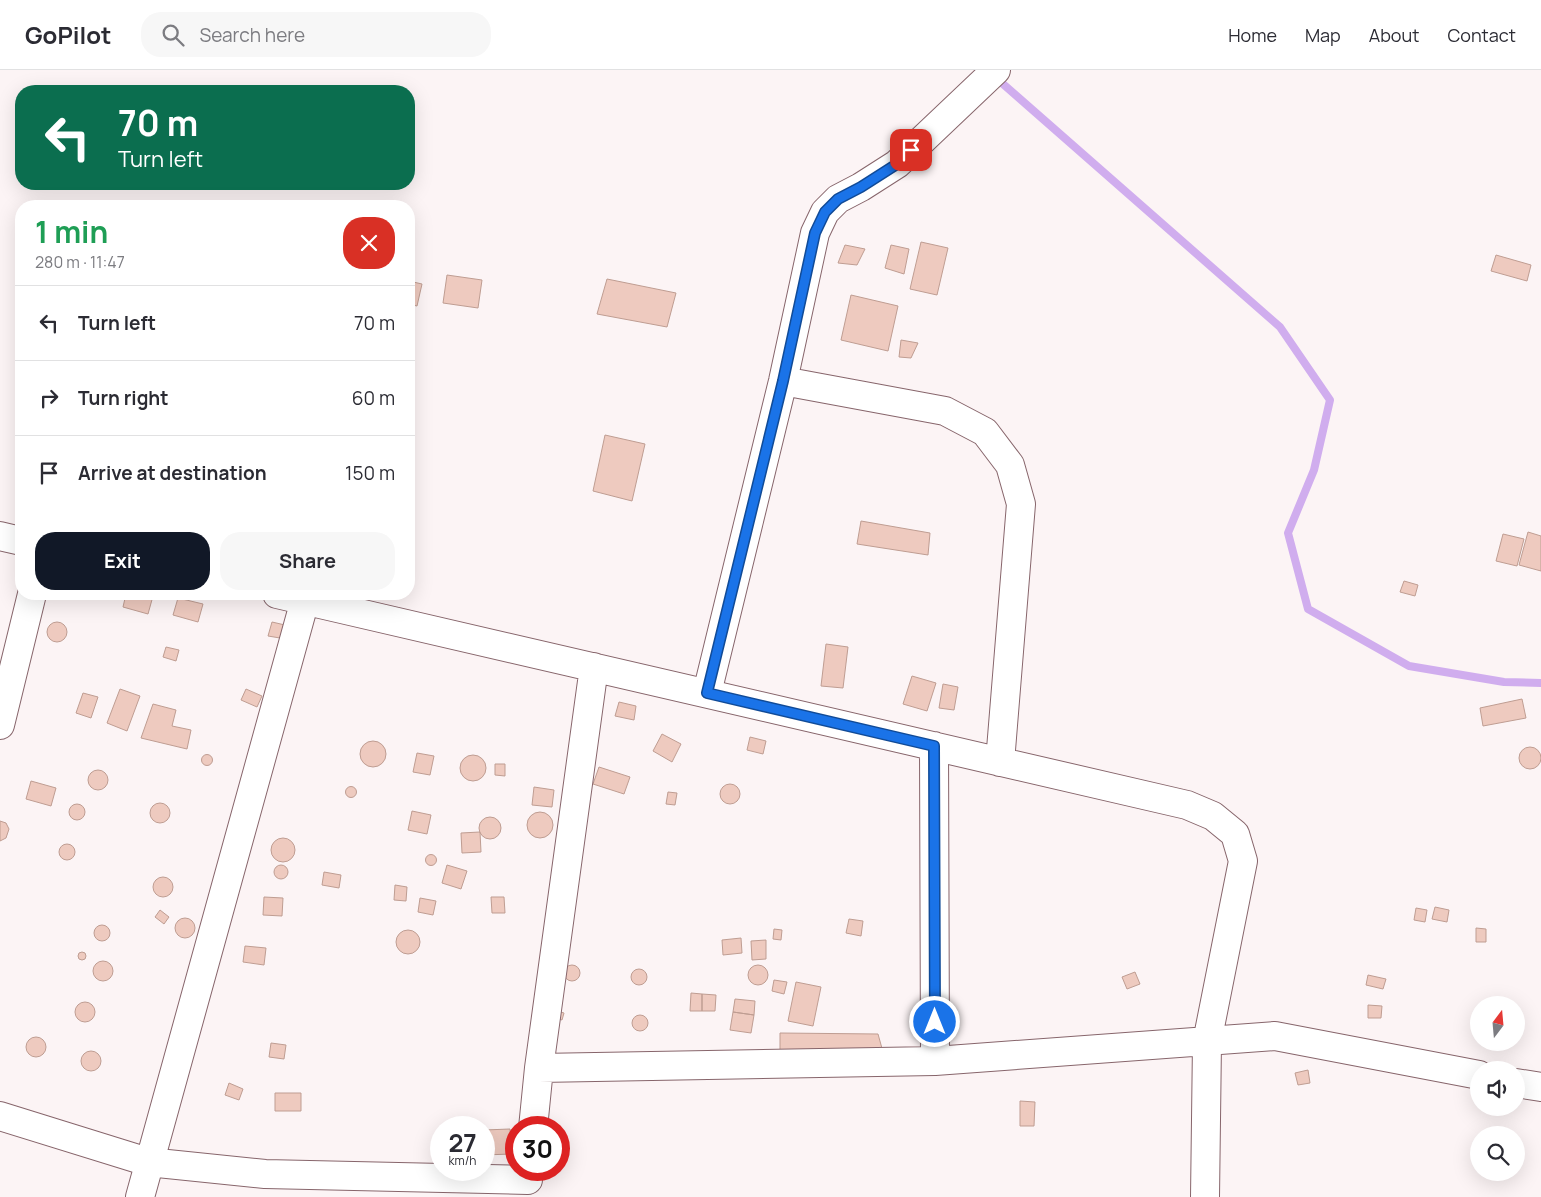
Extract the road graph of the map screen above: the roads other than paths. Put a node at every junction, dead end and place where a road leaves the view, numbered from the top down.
1 (996, 70) edge
2 (783, 381) junction
3 (0, 536) edge
4 (15, 539) edge
5 (31, 600) edge
6 (305, 600) joint
7 (594, 667) junction
8 (707, 693) junction
9 (0, 725) edge
10 (934, 746) junction
11 (1000, 762) junction
12 (1207, 1042) junction
13 (935, 1061) junction
14 (539, 1068) junction
15 (1470, 1074) edge
16 (1525, 1085) edge
17 (1541, 1088) edge
18 (0, 1116) edge
19 (534, 1116) edge
20 (148, 1162) junction
21 (528, 1182) edge
22 (140, 1197) edge
23 (1205, 1197) edge

1 - 2 street
2 - 8 street
2 - 11 street
3 - 4 street
5 - 9 street
6 - 7 street
6 - 20 street
7 - 8 street
7 - 14 street
8 - 10 street
10 - 11 street
10 - 13 street
11 - 12 street
12 - 13 street
12 - 15 street
12 - 23 street
13 - 14 street
14 - 19 street
16 - 17 street
18 - 20 street
20 - 21 street
20 - 22 street

